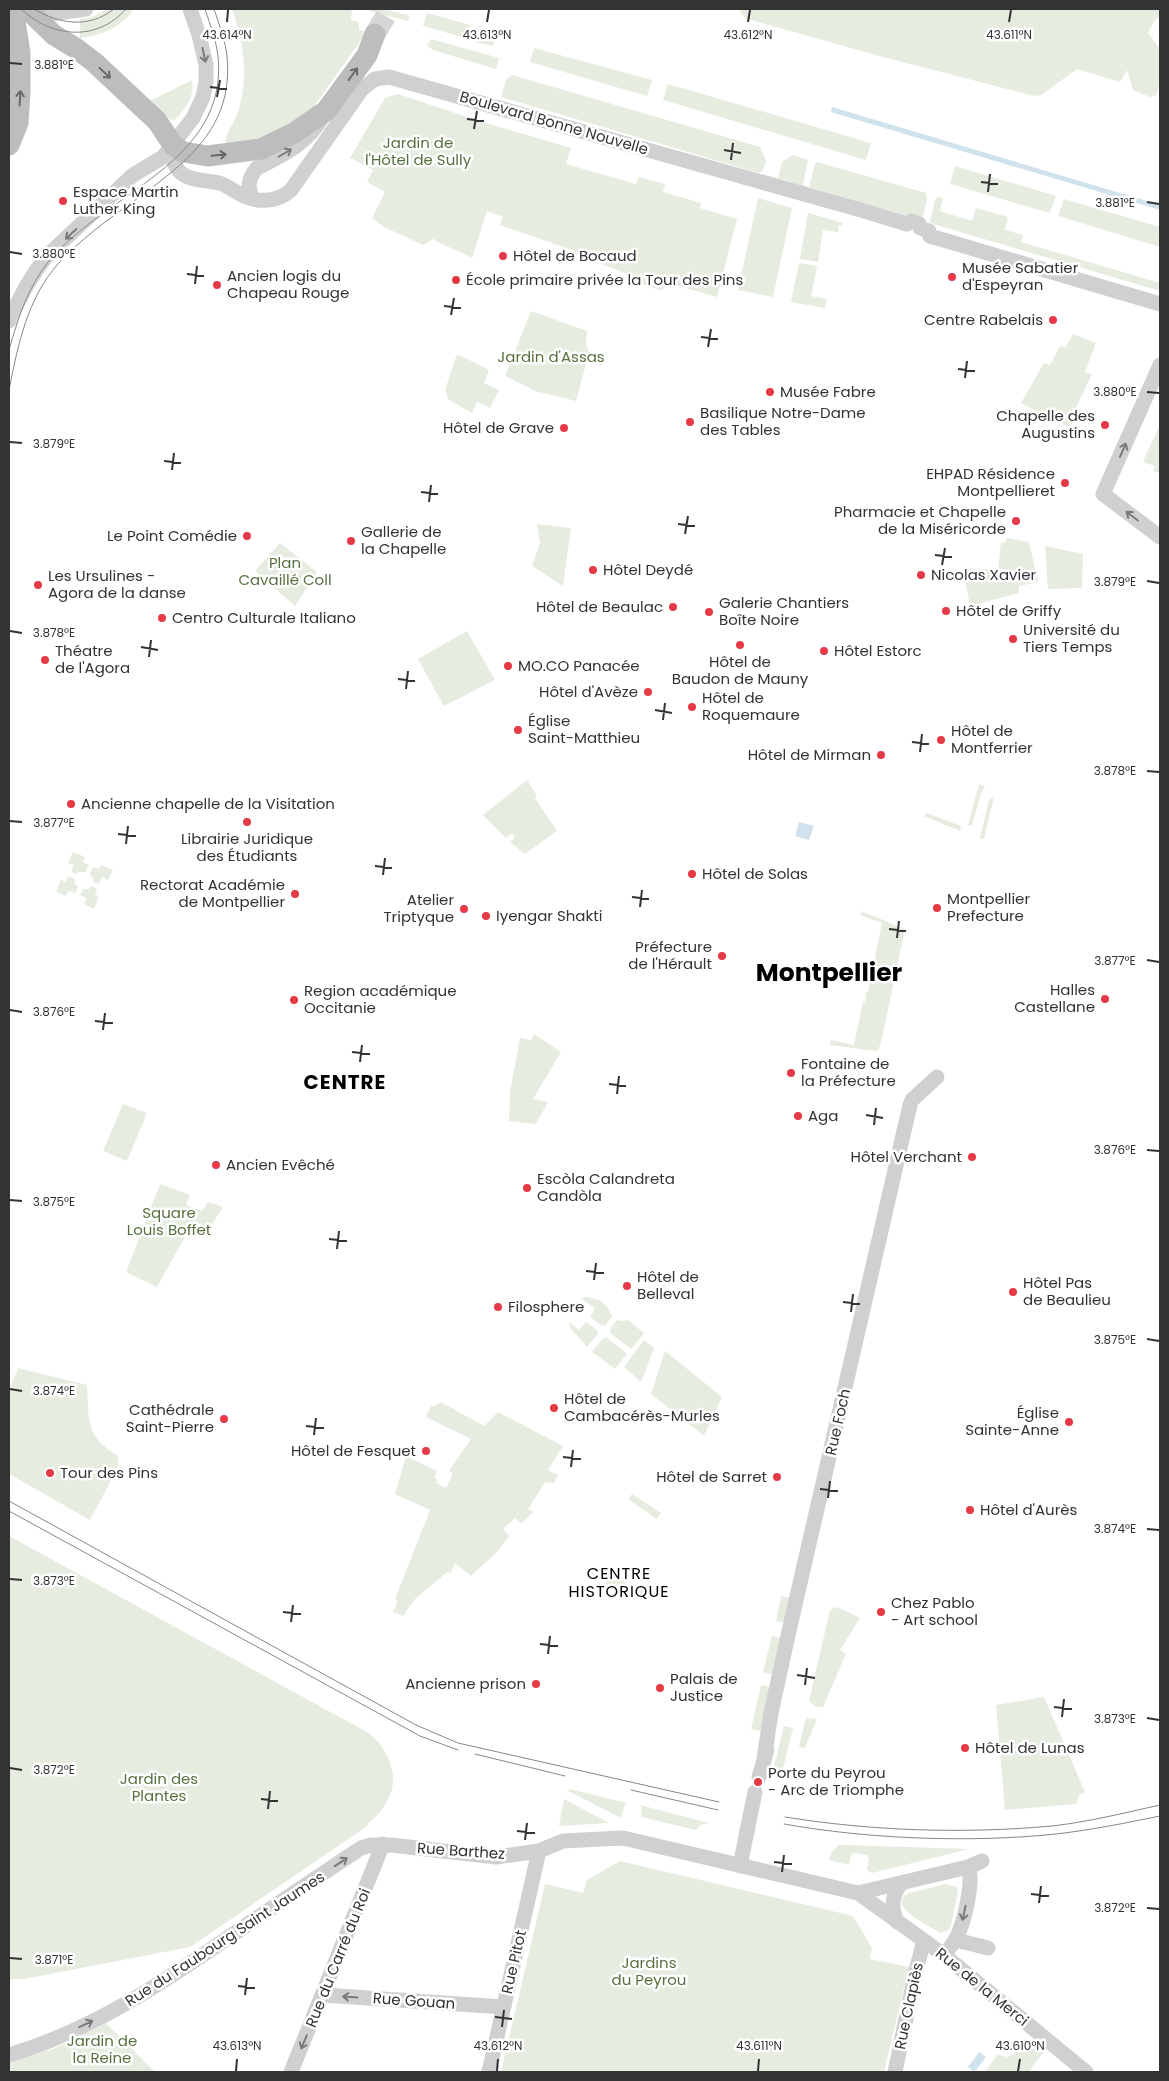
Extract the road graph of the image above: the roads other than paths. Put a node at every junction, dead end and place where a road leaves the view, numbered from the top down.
1 (13, 9) edge
2 (86, 9) edge
3 (190, 9) edge
4 (31, 12) edge
5 (375, 34) tunnel mouth
6 (54, 35) junction
7 (20, 53) junction
8 (326, 111) junction
9 (9, 145) edge
10 (173, 145) junction
11 (253, 199) junction
12 (920, 228) junction
13 (1160, 297) edge
14 (1160, 304) edge
15 (9, 321) edge
16 (1160, 365) edge
17 (1160, 537) edge
18 (937, 1077) dead end
19 (384, 1844) junction
20 (539, 1852) junction
21 (982, 1861) dead end
22 (740, 1866) junction
23 (968, 1867) junction
24 (902, 1883) junction
25 (858, 1893) junction
26 (897, 1922) junction
27 (956, 1940) junction
28 (924, 1941) junction
29 (988, 1948) dead end
30 (944, 1955) junction
31 (324, 1995) junction
32 (504, 2007) junction
33 (9, 2054) edge
34 (291, 2072) edge
35 (489, 2072) edge
36 (894, 2072) edge
37 (1086, 2072) edge

1 - 7 street
2 - 4 street
3 -> 10 street
4 - 6 street
8 -> 5 street
6 - 7 street
6 -> 10 street
9 -> 7 street
10 -> 8 street
11 -> 8 street
10 - 11 street
10 -> 15 street
11 - 12 street, Boulevard Bonne Nouvelle
12 - 13 street
12 - 14 street
17 -> 16 street
18 - 22 street, Rue Foch, bridge
19 - 20 street, Rue Barthez
19 - 31 street, Rue du Carré du Roi
33 -> 19 street, Rue du Faubourg Saint Jaumes
20 - 22 street, Rue Barthez
20 - 32 street, Rue Pitot
21 - 23 street
22 - 25 street, Rue Barthez
23 - 24 street
23 -> 27 street
24 - 25 street
24 - 26 street
25 - 26 street, Rue de la Merci
26 - 28 street, Rue de la Merci
27 - 29 street
27 - 30 street
28 - 30 street, Rue de la Merci
28 - 36 street, Rue Clapiès
30 - 37 street, Rue de la Merci
32 -> 31 street, Rue Gouan
31 -> 34 street, Rue du Carré du Roi
32 - 35 street, Rue Pitot

